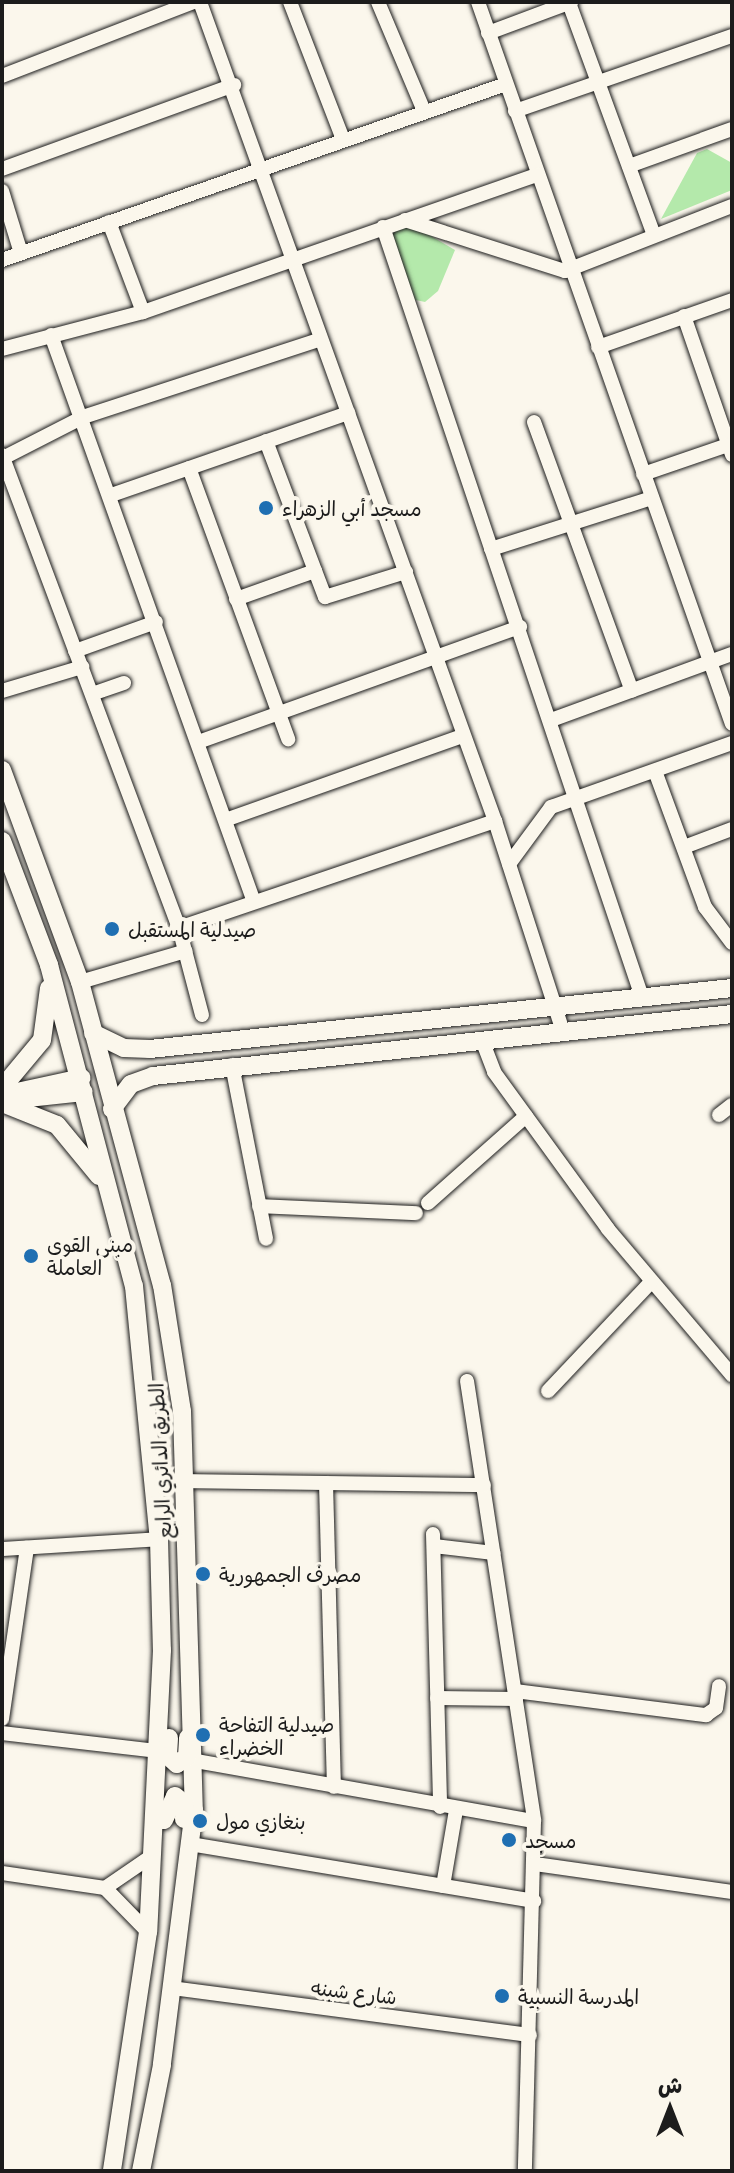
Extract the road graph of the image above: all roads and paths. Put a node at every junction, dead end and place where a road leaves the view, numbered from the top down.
1 (194, 2) edge
2 (200, 2) edge
3 (290, 2) edge
4 (378, 2) edge
5 (478, 2) edge
6 (570, 2) edge
7 (488, 33) junction
8 (732, 36) edge
9 (2, 76) edge
10 (506, 84) junction
11 (234, 85) junction
12 (599, 86) junction
13 (424, 111) junction
14 (515, 111) junction
15 (732, 129) edge
16 (343, 139) junction
17 (629, 166) junction
18 (264, 167) junction
19 (2, 169) edge
20 (537, 175) junction
21 (2, 191) edge
22 (732, 206) edge
23 (405, 220) junction
24 (109, 222) junction
25 (383, 227) junction
26 (653, 232) junction
27 (21, 253) junction
28 (2, 260) edge
29 (293, 260) junction
30 (570, 263) junction
31 (732, 300) edge
32 (143, 312) junction
33 (684, 316) junction
34 (51, 335) junction
35 (319, 340) junction
36 (598, 347) junction
37 (2, 349) edge
38 (348, 413) junction
39 (83, 417) junction
40 (534, 422) dead end
41 (266, 441) junction
42 (730, 450) edge
43 (3, 456) edge
44 (189, 468) junction
45 (643, 474) junction
46 (114, 494) junction
47 (652, 498) junction
48 (572, 523) junction
49 (491, 549) junction
50 (315, 571) junction
51 (406, 572) junction
52 (236, 599) junction
53 (156, 622) junction
54 (520, 627) junction
55 (75, 651) junction
56 (732, 654) edge
57 (434, 656) junction
58 (710, 662) junction
59 (82, 667) junction
60 (124, 683) dead end
61 (2, 691) edge
62 (632, 691) junction
63 (92, 694) junction
64 (277, 711) junction
65 (554, 719) junction
66 (732, 724) edge
67 (463, 736) junction
68 (288, 739) dead end
69 (201, 741) junction
70 (732, 743) edge
71 (2, 770) edge
72 (655, 771) junction
73 (579, 796) junction
74 (228, 819) junction
75 (495, 821) junction
76 (732, 829) edge
77 (2, 841) edge
78 (684, 847) junction
79 (509, 864) junction
80 (254, 902) junction
81 (179, 928) junction
82 (732, 943) edge
83 (186, 951) junction
84 (49, 965) junction
85 (80, 982) junction
86 (732, 988) edge
87 (642, 997) junction
88 (557, 1005) junction
89 (732, 1014) edge
90 (202, 1015) dead end
91 (563, 1031) junction
92 (93, 1033) junction
93 (482, 1040) junction
94 (232, 1065) junction
95 (82, 1085) junction
96 (2, 1088) edge
97 (2, 1100) edge
98 (732, 1105) edge
99 (112, 1109) junction
100 (719, 1115) dead end
101 (526, 1116) junction
102 (105, 1185) junction
103 (259, 1206) junction
104 (266, 1239) dead end
105 (651, 1282) junction
106 (732, 1375) edge
107 (467, 1381) dead end
108 (548, 1391) dead end
109 (185, 1481) junction
110 (326, 1483) junction
111 (484, 1485) junction
112 (159, 1539) junction
113 (27, 1548) junction
114 (2, 1549) edge
115 (494, 1553) junction
116 (162, 1625) junction
117 (4, 1683) edge
118 (195, 1684) junction
119 (719, 1686) dead end
120 (516, 1695) junction
121 (437, 1698) junction
122 (2, 1719) edge
123 (2, 1733) edge
124 (158, 1751) junction
125 (196, 1761) junction
126 (334, 1787) junction
127 (440, 1807) junction
128 (456, 1810) junction
129 (534, 1821) junction
130 (190, 1844) junction
131 (154, 1853) junction
132 (535, 1864) junction
133 (2, 1873) edge
134 (443, 1886) junction
135 (105, 1888) junction
136 (732, 1892) edge
137 (534, 1901) junction
138 (151, 1903) junction
139 (182, 1920) junction
140 (148, 1932) junction
141 (172, 1988) junction
142 (530, 2035) junction
143 (112, 2171) edge
144 (141, 2171) edge
145 (525, 2171) edge

1 - 9 street
2 - 11 street
3 - 16 street
4 - 13 street
5 - 7 street
6 - 7 street
6 - 12 street
7 - 10 street
8 - 12 street
10 - 13 street
10 - 14 street
11 - 18 street
11 - 19 street
12 - 14 street
12 - 17 street
13 - 16 street
14 - 20 street
15 - 17 street
16 - 18 street
17 - 26 street
18 - 24 street
18 - 29 street
20 - 23 street
20 - 30 street
21 - 27 street
22 - 26 street
23 - 25 street
23 - 30 street
24 - 27 street
24 - 32 street
25 - 29 street
25 - 49 street
26 - 30 street
27 - 28 street
29 - 32 street
29 - 35 street
30 - 36 street
31 - 33 street
32 - 34 street
33 - 36 street
33 - 42 street
34 - 37 street
34 - 39 street
35 - 38 street
35 - 39 street
36 - 45 street
38 - 41 street
38 - 51 street
39 - 43 street
39 - 46 street
40 - 48 street
41 - 44 street
41 - 50 street
42 - 45 street
43 - 55 street
44 - 46 street
44 - 52 street
45 - 47 street
46 - 53 street
47 - 48 street
47 - 58 street
48 - 49 street
48 - 62 street
49 - 54 street
50 - 51 street
50 - 52 street
51 - 57 street
52 - 64 street
53 - 55 street
53 - 69 street
54 - 57 street
54 - 65 street
55 - 59 street
56 - 58 street
57 - 64 street
57 - 67 street
58 - 62 street
58 - 66 street
59 - 61 street
59 - 63 street
60 - 63 street
62 - 65 street
63 - 81 street
64 - 68 street
64 - 69 street
65 - 73 street
67 - 74 street
67 - 75 street
69 - 74 street
70 - 72 street
71 - 85 main road, الطريق الدائري الرابع
72 - 73 street
72 - 78 street
73 - 79 street
73 - 87 street
74 - 80 street
75 - 79 street
75 - 80 street
76 - 78 street
77 - 84 main road, الطريق الدائري الرابع
78 - 82 street
79 - 88 street
80 - 81 street
81 - 83 street
83 - 85 street
83 - 90 street
84 - 95 main road, الطريق الدائري الرابع
84 - 96 main road
85 - 92 main road, الطريق الدائري الرابع
86 - 87 main road
87 - 88 main road
88 - 91 street
88 - 92 main road
89 - 91 main road
91 - 93 main road
92 - 99 main road, الطريق الدائري الرابع
93 - 94 main road
93 - 101 street
94 - 99 main road
94 - 103 street
95 - 97 main road
95 - 102 main road, الطريق الدائري الرابع
97 - 102 main road
98 - 100 street
99 - 109 main road, الطريق الدائري الرابع
101 - 103 street
101 - 105 street
102 - 112 main road, الطريق الدائري الرابع
103 - 104 street
105 - 106 street
105 - 108 street
107 - 111 street
109 - 110 street
109 - 118 main road, الطريق الدائري الرابع
110 - 111 street
110 - 126 street
111 - 115 street
112 - 113 street
112 - 116 main road, الطريق الدائري الرابع
113 - 114 street
113 - 117 street
115 - 120 street
115 - 121 street
116 - 118 main road
116 - 124 main road, الطريق الدائري الرابع
117 - 122 street
118 - 125 main road, الطريق الدائري الرابع
119 - 120 street
120 - 121 street
120 - 129 street
121 - 127 street
123 - 124 street
124 - 131 main road, الطريق الدائري الرابع
125 - 126 street
125 - 130 main road, الطريق الدائري الرابع
126 - 127 street
127 - 128 street
128 - 129 street
128 - 134 street
129 - 132 street
130 - 134 street
130 - 139 main road, الطريق الدائري الرابع
131 - 135 street
131 - 138 main road, الطريق الدائري الرابع
132 - 136 street
132 - 137 street
133 - 135 street
134 - 137 street
135 - 140 street
137 - 142 street
138 - 139 main road
138 - 140 main road, الطريق الدائري الرابع
139 - 141 main road, الطريق الدائري الرابع
140 - 143 main road, الطريق الدائري الرابع
141 - 142 street, شارع شبنه
141 - 144 main road, الطريق الدائري الرابع
142 - 145 street

